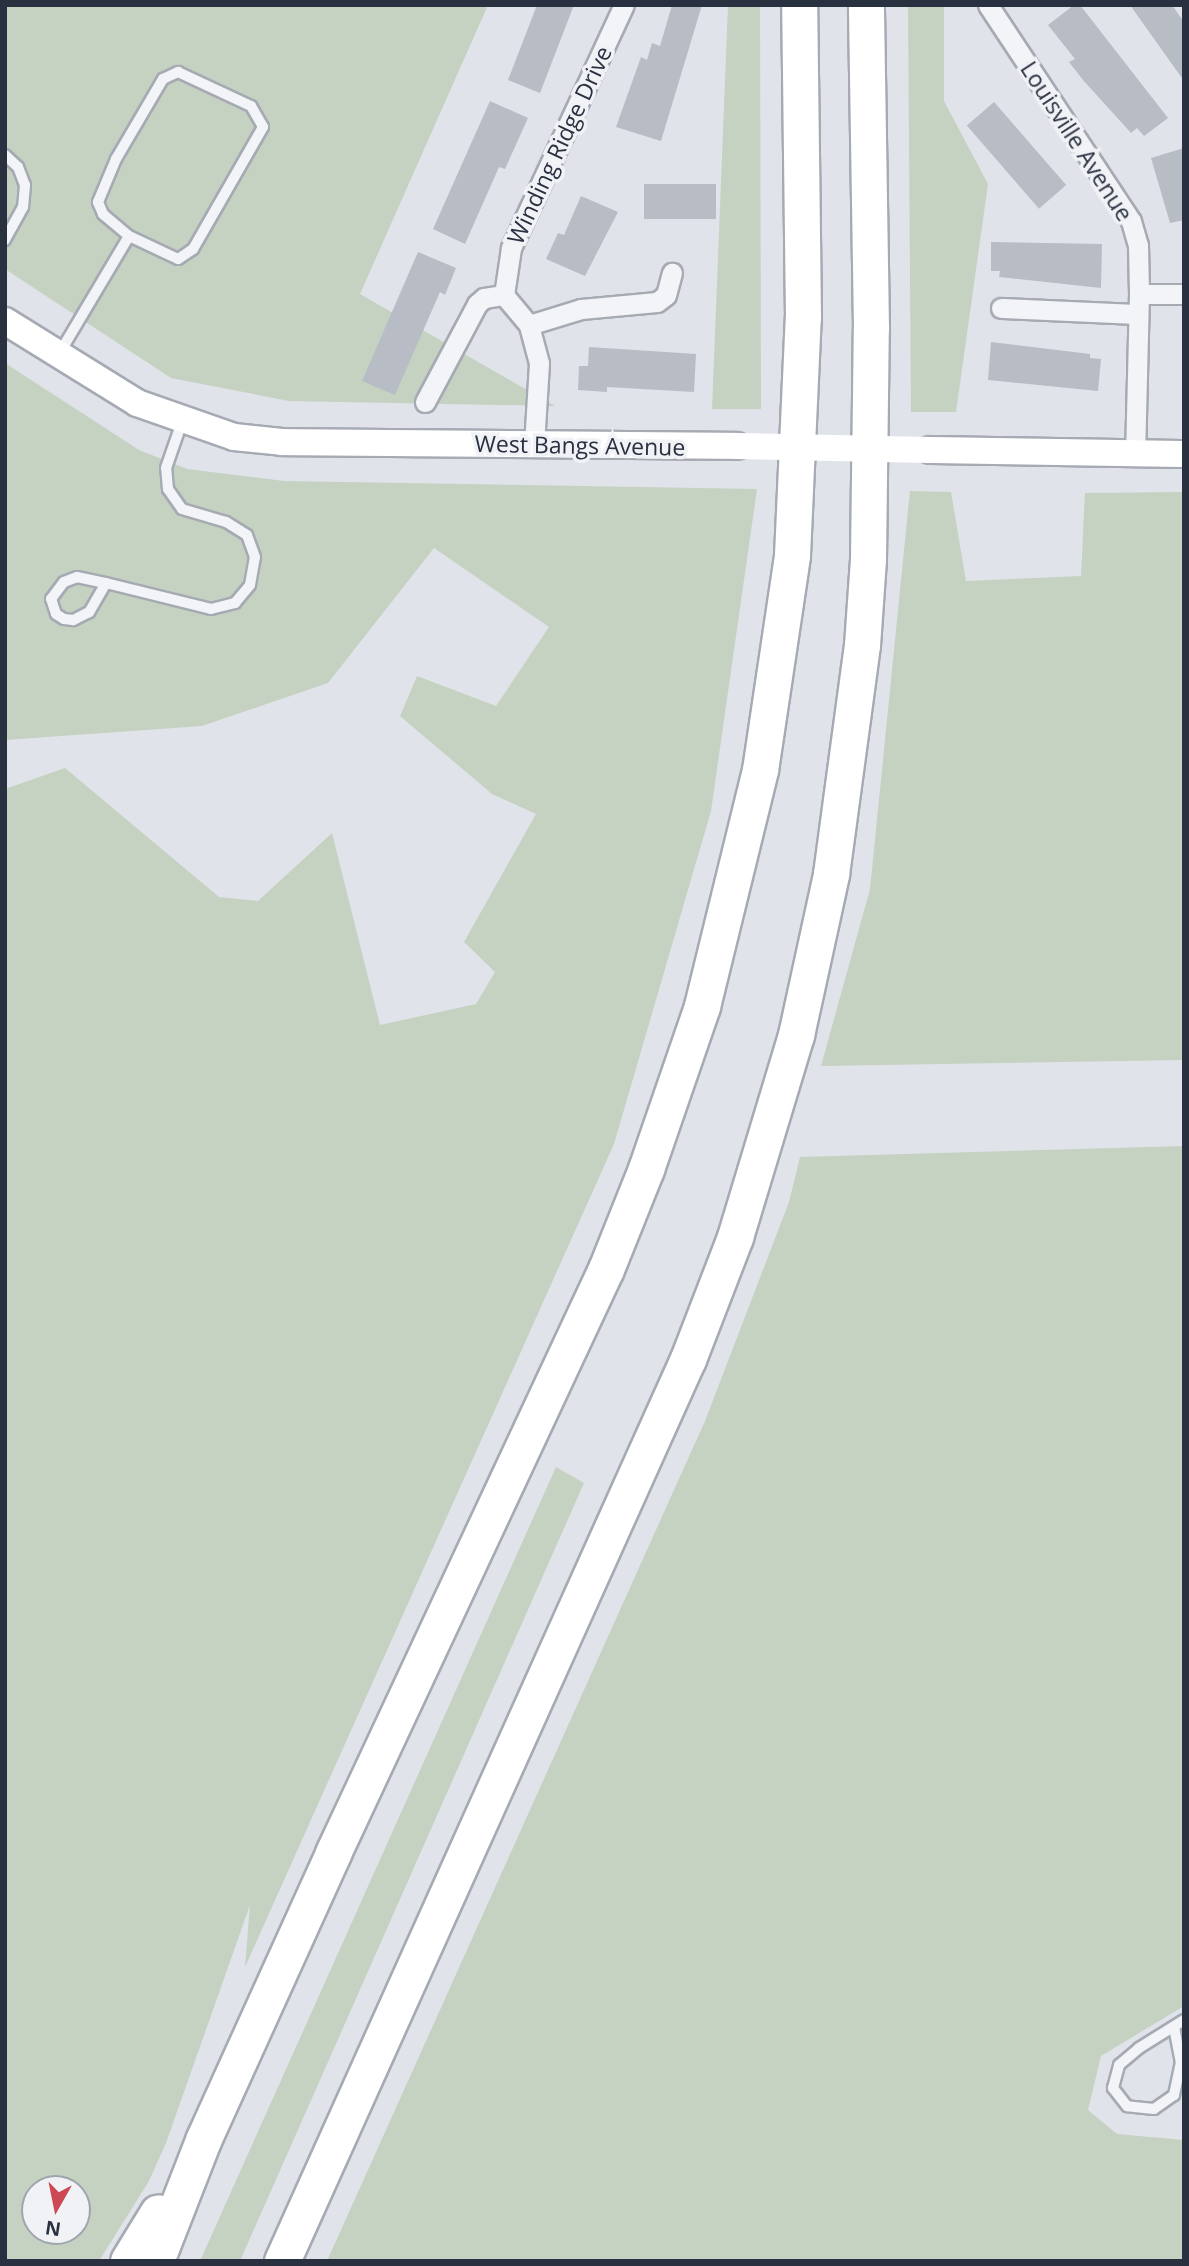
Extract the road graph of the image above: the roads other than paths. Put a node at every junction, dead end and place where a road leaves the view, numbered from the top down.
1 (624, 5) edge
2 (799, 5) edge
3 (866, 5) edge
4 (988, 5) edge
5 (5, 155) edge
6 (129, 236) junction
7 (5, 240) edge
8 (672, 273) dead end
9 (1139, 294) junction
10 (1184, 294) edge
11 (504, 295) junction
12 (1002, 308) dead end
13 (1138, 314) junction
14 (5, 321) edge
15 (529, 325) junction
16 (59, 355) junction
17 (425, 402) dead end
18 (182, 422) junction
19 (534, 445) junction
20 (1135, 453) junction
21 (1184, 454) edge
22 (106, 583) junction
23 (1184, 2020) edge
24 (1174, 2026) junction
25 (204, 2138) junction
26 (316, 2196) junction
27 (128, 2261) edge
28 (156, 2261) edge
29 (282, 2261) edge
30 (294, 2261) edge

1 - 11 street, Winding Ridge Drive
2 - 25 highway
3 - 26 highway
4 - 9 street, Louisville Avenue
5 - 7 lane
6 - 6 lane
6 - 16 lane
8 - 15 street
9 - 10 street
9 - 13 street, Louisville Avenue
11 - 15 street
11 - 17 street
12 - 13 street
13 - 20 street, Louisville Avenue
14 - 16 street, West Bangs Avenue
15 - 19 street
16 - 18 street, West Bangs Avenue
18 - 19 street, West Bangs Avenue
18 - 22 lane
19 - 20 street, West Bangs Avenue, bridge
20 - 21 street, West Bangs Avenue
22 - 22 lane
23 - 24 lane
24 - 24 lane
25 - 27 highway
25 - 28 highway
26 - 29 highway
26 - 30 highway

